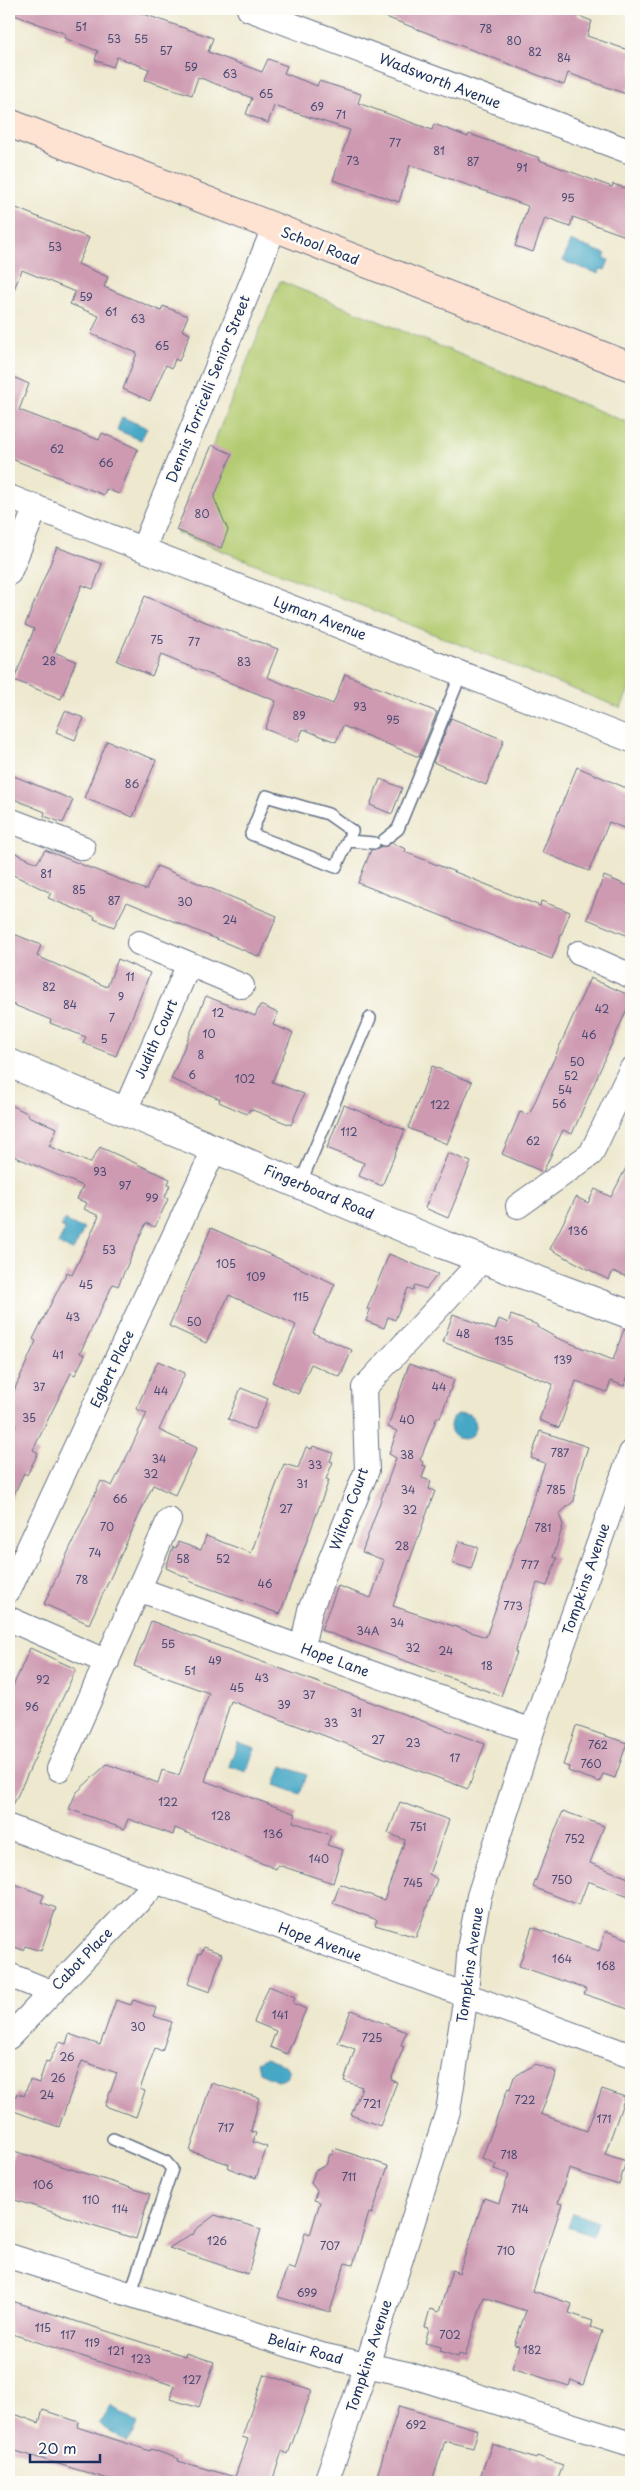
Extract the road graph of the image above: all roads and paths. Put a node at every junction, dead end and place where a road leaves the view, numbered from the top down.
1 (250, 9) edge
2 (9, 123) edge
3 (631, 152) edge
4 (274, 228) junction
5 (631, 368) edge
6 (9, 497) edge
7 (36, 507) junction
8 (143, 549) junction
9 (9, 573) edge
10 (461, 674) junction
11 (631, 740) edge
12 (9, 820) edge
13 (349, 841) junction
14 (83, 848) dead end
15 (139, 944) dead end
16 (579, 953) dead end
17 (189, 964) junction
18 (631, 976) edge
19 (242, 986) dead end
20 (370, 1018) dead end
21 (9, 1063) edge
22 (631, 1070) edge
23 (124, 1113) junction
24 (215, 1148) junction
25 (300, 1184) junction
26 (518, 1206) dead end
27 (482, 1260) junction
28 (631, 1315) edge
29 (631, 1453) edge
30 (625, 1488) edge
31 (169, 1520) dead end
32 (138, 1589) junction
33 (9, 1590) edge
34 (9, 1619) edge
35 (302, 1648) junction
36 (106, 1662) junction
37 (532, 1731) junction
38 (59, 1769) dead end
39 (9, 1827) edge
40 (157, 1882) junction
41 (9, 1975) edge
42 (51, 1992) junction
43 (466, 1995) junction
44 (9, 2037) edge
45 (631, 2056) edge
46 (113, 2139) dead end
47 (9, 2256) edge
48 (130, 2295) junction
49 (367, 2365) junction
50 (631, 2444) edge
51 (326, 2482) edge

1 - 3 street, Wadsworth Avenue
2 - 4 main road, School Road
4 - 5 main road, School Road
4 - 8 street, Dennis Torricelli Senior Street
6 - 7 street, Lyman Avenue
7 - 8 street, Lyman Avenue
7 - 9 street
8 - 10 street, Lyman Avenue
10 - 11 street, Lyman Avenue
10 - 13 lane
12 - 14 street
13 - 13 lane
15 - 17 street
16 - 18 street
17 - 19 street
17 - 23 street, Judith Court
20 - 25 lane
21 - 23 street, Fingerboard Road
22 - 26 street
23 - 24 street, Fingerboard Road
24 - 25 street, Fingerboard Road
24 - 33 street, Egbert Place
25 - 27 street, Fingerboard Road
27 - 28 street, Fingerboard Road
27 - 35 street, Wilton Court
29 - 30 street, Tompkins Avenue
30 - 37 street, Tompkins Avenue
31 - 32 street
32 - 35 street, Hope Lane
32 - 36 street
34 - 36 street
35 - 37 street, Hope Lane
36 - 38 street
37 - 43 street, Tompkins Avenue
39 - 40 street, Hope Avenue
40 - 42 street, Cabot Place
40 - 43 street, Hope Avenue
41 - 42 street
42 - 44 street, Cabot Place
43 - 45 street, Hope Avenue
43 - 49 street, Tompkins Avenue
46 - 48 lane
47 - 48 street, Belair Road
48 - 49 street, Belair Road
49 - 50 street, Belair Road
49 - 51 street, Tompkins Avenue

